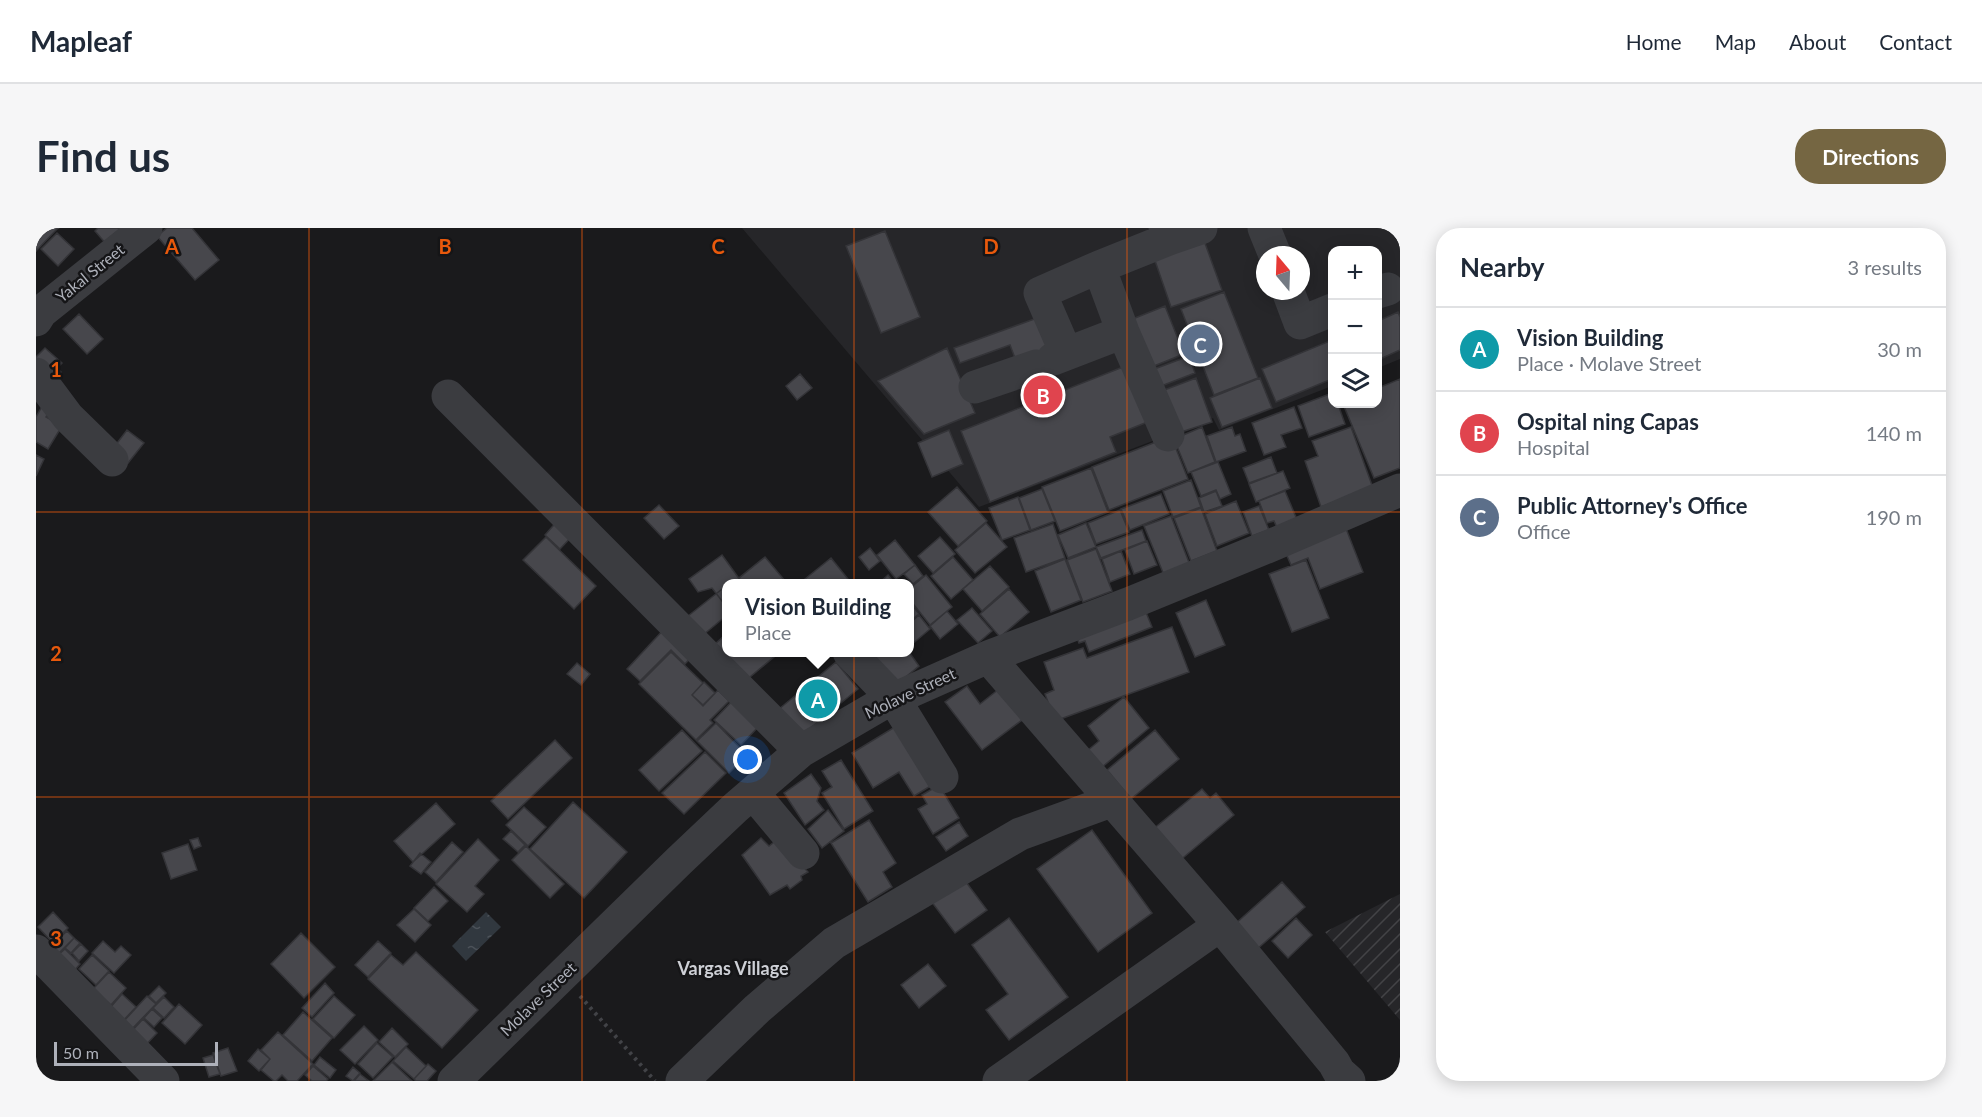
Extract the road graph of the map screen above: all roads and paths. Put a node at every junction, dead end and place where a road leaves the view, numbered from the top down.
1 (1201, 228) edge
2 (1264, 228) edge
3 (136, 231) edge
4 (1167, 233) edge
5 (1271, 246) edge
6 (1099, 267) junction
7 (1291, 300) edge
8 (1328, 312) edge
9 (38, 313) edge
10 (1124, 332) junction
11 (1052, 359) junction
12 (36, 374) edge
13 (975, 387) dead end
14 (448, 396) dead end
15 (1168, 435) dead end
16 (112, 460) dead end
17 (1400, 490) edge
18 (854, 657) edge
19 (988, 657) junction
20 (894, 699) junction
21 (801, 751) junction
22 (942, 777) dead end
23 (753, 793) junction
24 (1111, 801) junction
25 (802, 854) dead end
26 (1220, 925) junction
27 (36, 951) edge
28 (562, 976) junction
29 (1339, 1078) edge
30 (164, 1081) edge
31 (454, 1081) edge
32 (655, 1081) edge
33 (682, 1081) edge
34 (999, 1081) edge

1 - 4 street
2 - 5 street
3 - 9 street, Yakal Street
4 - 6 street
6 - 10 street
6 - 11 street
7 - 8 street
10 - 11 street
10 - 15 street
11 - 13 street
12 - 16 street
14 - 21 street
17 - 19 street, Molave Street
18 - 20 street
19 - 20 street, Molave Street
19 - 24 street
20 - 21 street, Molave Street
20 - 22 street
21 - 23 street, Molave Street
23 - 25 street
23 - 28 street, Molave Street
24 - 26 street
24 - 33 street
26 - 29 street
26 - 34 street
27 - 30 street
28 - 31 street, Molave Street
28 - 32 path

